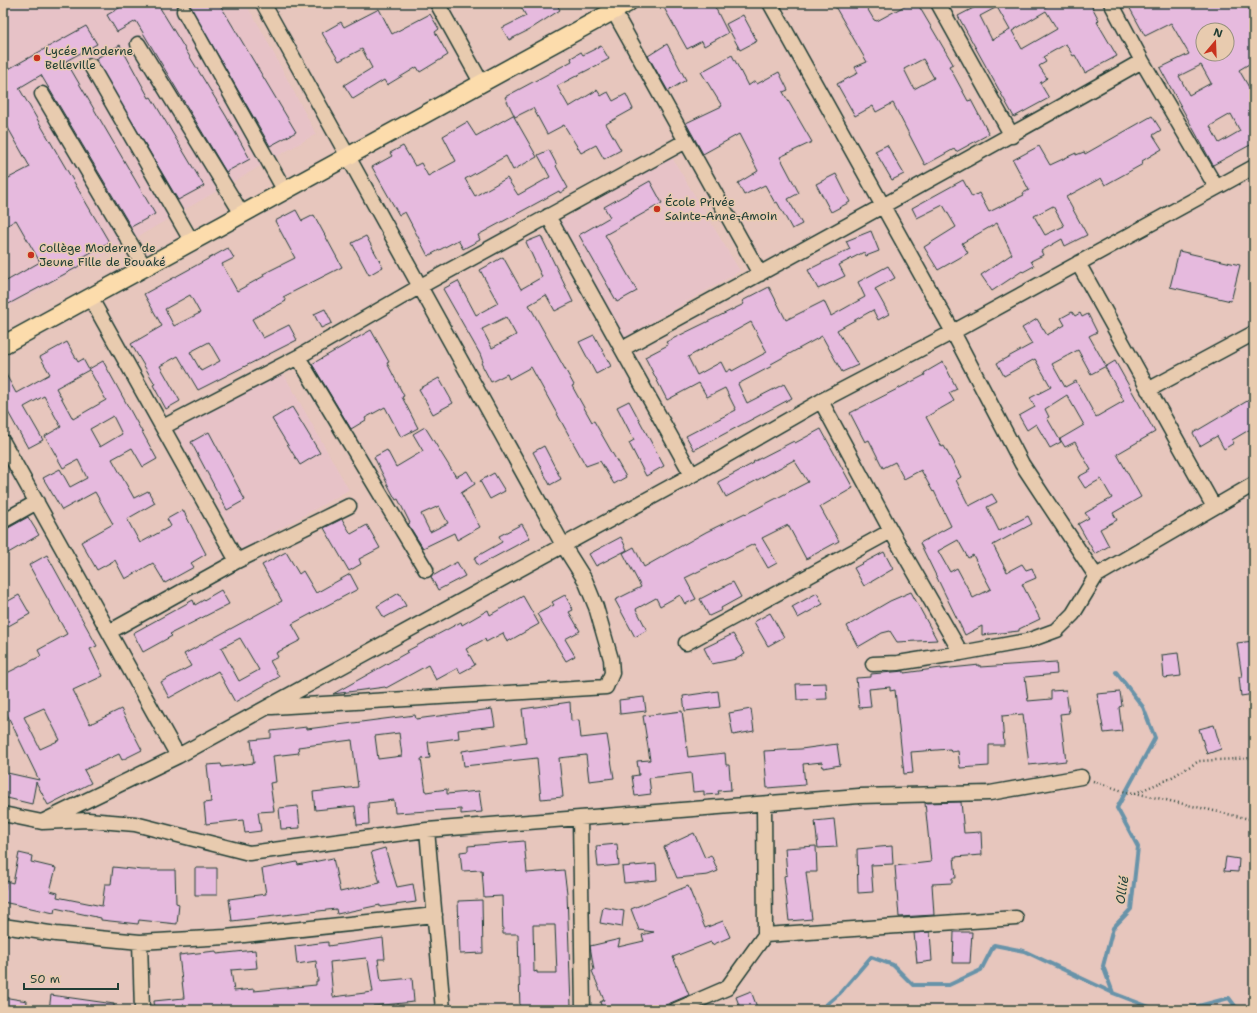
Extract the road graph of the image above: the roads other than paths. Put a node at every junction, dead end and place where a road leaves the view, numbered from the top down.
1 (263, 3) edge
2 (437, 3) edge
3 (770, 3) edge
4 (1111, 3) edge
5 (940, 4) edge
6 (617, 6) edge
7 (184, 11) dead end
8 (138, 44) dead end
9 (1142, 61) junction
10 (92, 66) dead end
11 (482, 84) junction
12 (42, 94) dead end
13 (1012, 136) junction
14 (686, 141) junction
15 (348, 157) junction
16 (1254, 167) edge
17 (1216, 187) junction
18 (285, 191) junction
19 (883, 206) junction
20 (242, 214) junction
21 (548, 216) junction
22 (192, 242) junction
23 (1078, 263) junction
24 (145, 268) junction
25 (760, 274) junction
26 (419, 287) junction
27 (90, 297) junction
28 (953, 332) junction
29 (1254, 333) edge
30 (3, 345) edge
31 (622, 349) junction
32 (298, 357) junction
33 (1148, 390) junction
34 (821, 401) junction
35 (163, 427) junction
36 (3, 442) edge
37 (692, 475) junction
38 (1254, 484) edge
39 (36, 502) junction
40 (349, 506) dead end
41 (1214, 507) junction
42 (3, 521) edge
43 (891, 531) junction
44 (563, 545) junction
45 (237, 561) junction
46 (426, 570) dead end
47 (1096, 576) junction
48 (109, 632) junction
49 (686, 643) dead end
50 (961, 653) junction
51 (873, 664) dead end
52 (268, 707) junction
53 (178, 756) junction
54 (1081, 777) road end
55 (764, 804) junction
56 (3, 814) edge
57 (580, 818) junction
58 (42, 822) junction
59 (427, 830) junction
60 (435, 915) junction
61 (1016, 918) dead end
62 (3, 926) edge
63 (765, 935) junction
64 (140, 942) junction
65 (142, 1010) edge
66 (442, 1010) edge
67 (583, 1010) edge
68 (676, 1010) edge

1 - 15 street
2 - 11 street
3 - 19 street
4 - 9 street
5 - 13 street
6 - 11 main road
6 - 14 street
7 - 18 street
8 - 20 street
9 - 13 street
9 - 17 street
10 - 22 street
11 - 15 main road
12 - 24 street
13 - 19 street
14 - 21 street
14 - 25 street
15 - 18 main road
15 - 26 street
16 - 17 street
17 - 23 street
18 - 20 main road
19 - 25 street
19 - 28 street
20 - 22 main road
21 - 26 street
21 - 31 street
22 - 24 main road
23 - 28 street
23 - 33 street
24 - 27 main road
25 - 31 street
26 - 32 street
26 - 44 street
27 - 30 main road
27 - 35 street
28 - 34 street
28 - 47 street
29 - 33 street
31 - 37 street
32 - 35 street
32 - 46 street
33 - 41 street
34 - 37 street
34 - 43 street
35 - 45 street
36 - 39 street
37 - 44 street
38 - 41 street
39 - 42 street
39 - 48 street
40 - 45 street
41 - 47 street
43 - 49 street
43 - 50 street
44 - 52 street
44 - 52 street
45 - 48 street
47 - 50 street
48 - 53 street
50 - 51 street
52 - 53 street
53 - 58 street
54 - 55 street
55 - 57 street
55 - 63 street
56 - 58 street
57 - 59 street
57 - 67 street
58 - 59 street
59 - 60 street
60 - 64 street
60 - 66 street
61 - 63 street
62 - 64 street
63 - 68 street
64 - 65 street

